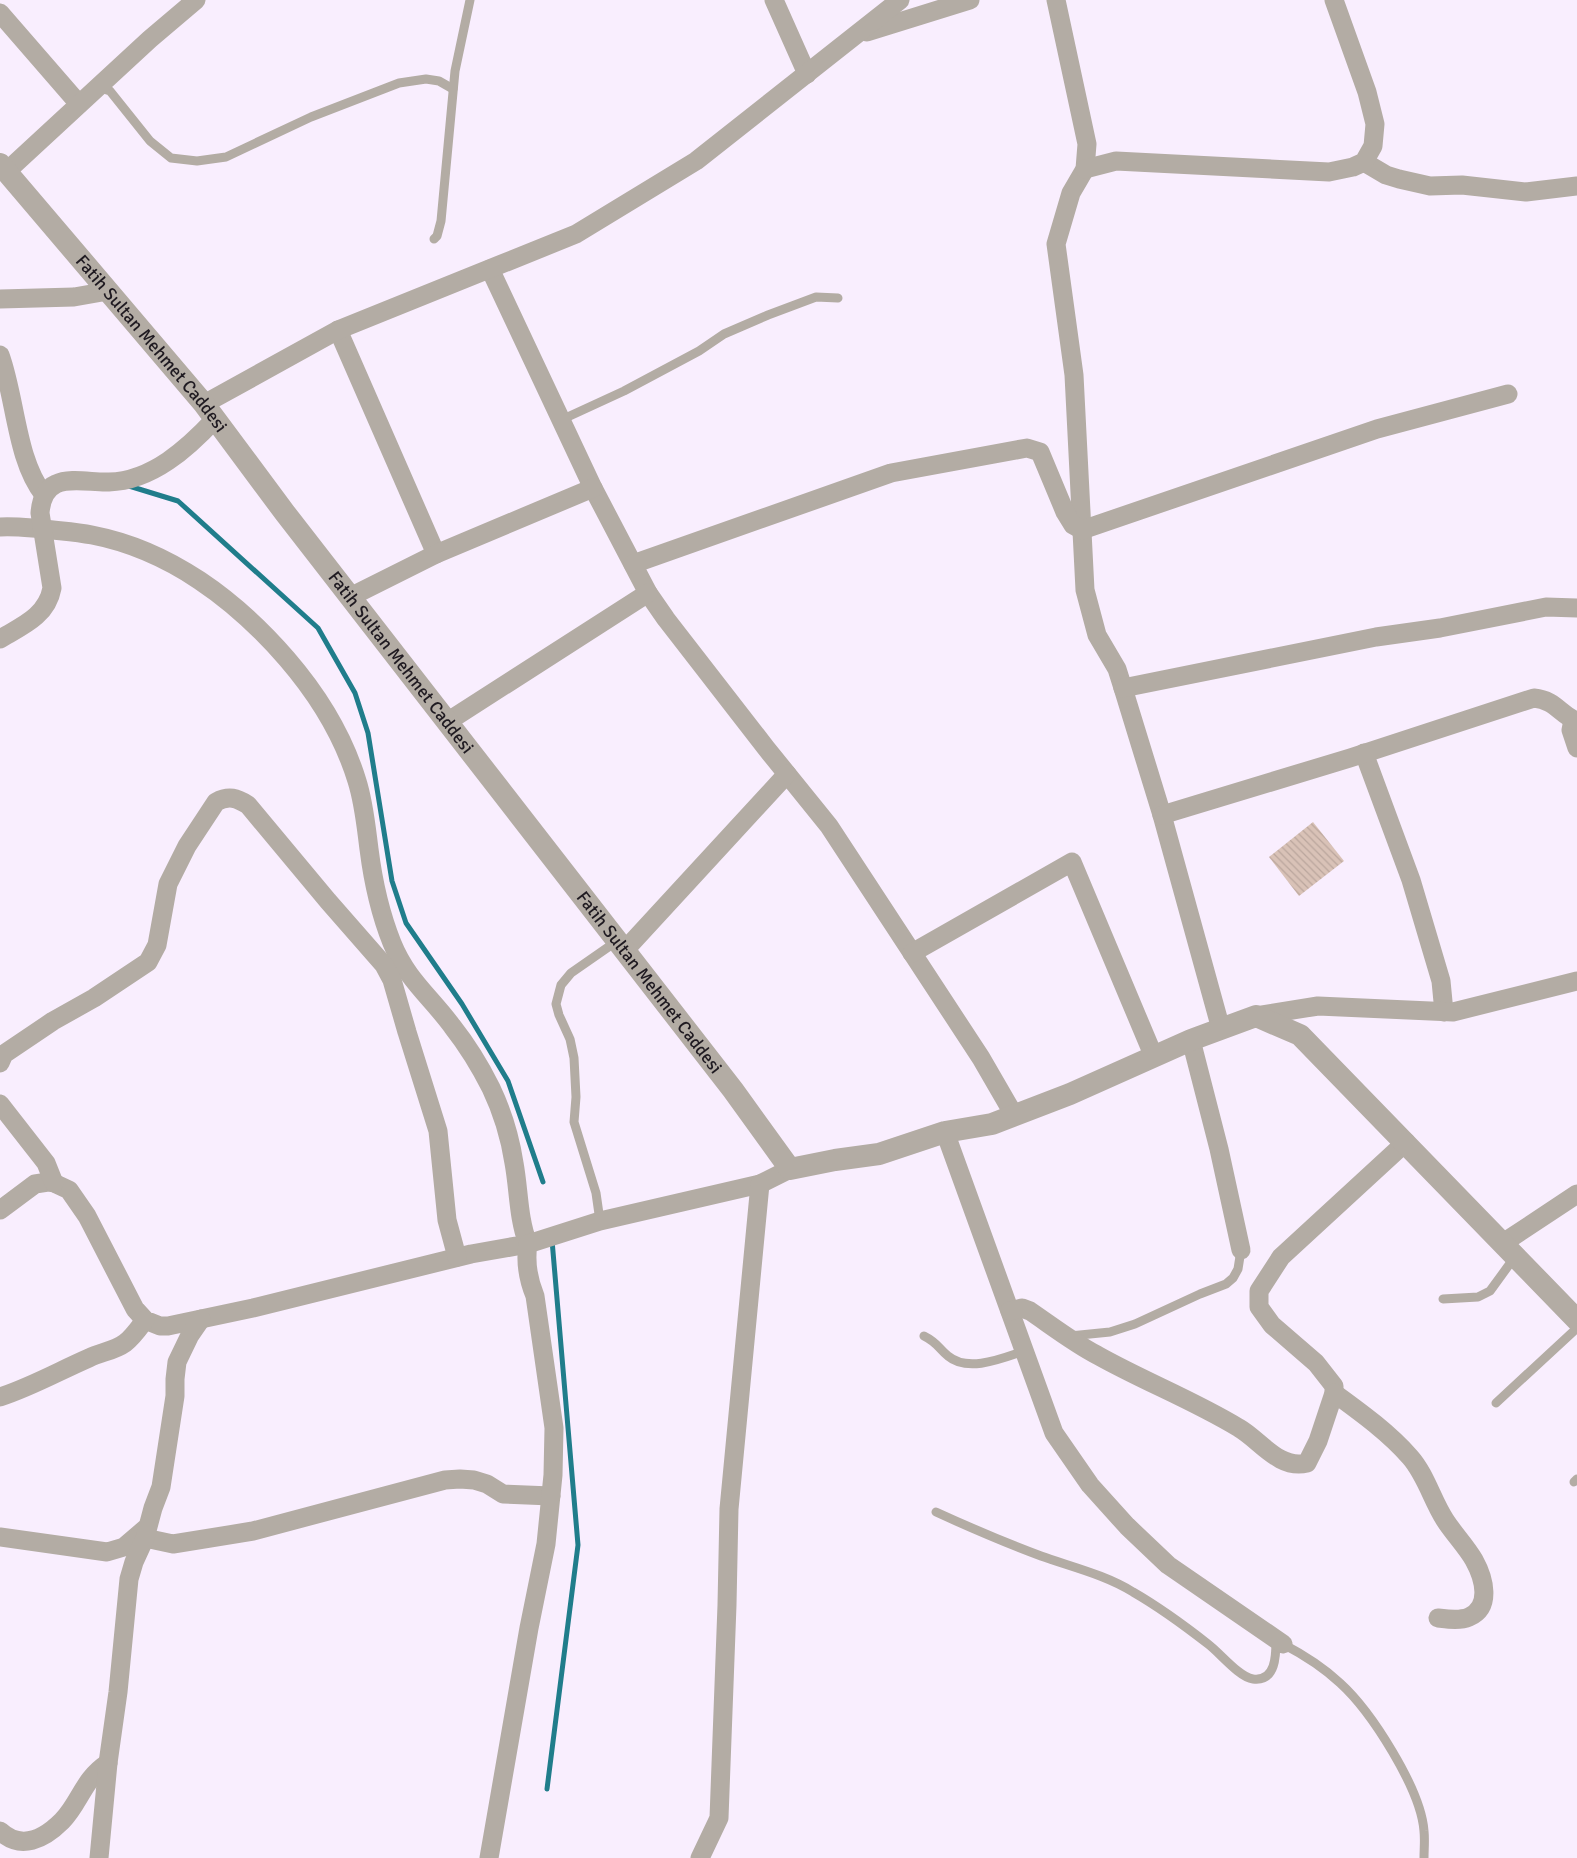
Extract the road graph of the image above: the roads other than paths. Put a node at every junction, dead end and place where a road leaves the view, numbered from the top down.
1 (196, 0) edge
2 (470, 0) edge
3 (774, 0) edge
4 (970, 0) edge
5 (1056, 0) edge
6 (1334, 0) edge
7 (895, 2) edge
8 (0, 13) edge
9 (858, 34) junction
10 (807, 74) junction
11 (98, 87) junction
12 (453, 89) junction
13 (79, 104) junction
14 (1364, 162) junction
15 (3, 168) edge
16 (1085, 169) junction
17 (1577, 186) edge
18 (434, 239) dead end
19 (490, 269) junction
20 (108, 291) junction
21 (838, 298) dead end
22 (0, 299) edge
23 (338, 330) junction
24 (0, 355) edge
25 (1508, 394) dead end
26 (210, 412) junction
27 (561, 420) junction
28 (593, 488) junction
29 (44, 495) junction
30 (0, 526) edge
31 (42, 529) junction
32 (1082, 530) junction
33 (436, 554) junction
34 (633, 564) junction
35 (648, 593) junction
36 (350, 596) junction
37 (1577, 608) edge
38 (0, 639) edge
39 (1123, 688) junction
40 (1575, 720) edge
41 (447, 722) junction
42 (1577, 748) edge
43 (1364, 754) junction
44 (787, 774) junction
45 (1162, 815) junction
46 (621, 945) junction
47 (912, 953) junction
48 (1577, 981) edge
49 (1444, 1012) junction
50 (1256, 1016) junction
51 (1221, 1029) junction
52 (1191, 1040) junction
53 (1154, 1057) junction
54 (0, 1063) edge
55 (0, 1104) edge
56 (1014, 1115) junction
57 (945, 1132) junction
58 (1406, 1142) junction
59 (790, 1169) junction
60 (54, 1182) junction
61 (760, 1184) junction
62 (1577, 1194) edge
63 (0, 1210) edge
64 (600, 1221) junction
65 (528, 1244) junction
66 (1509, 1249) junction
67 (1241, 1250) joint
68 (456, 1257) junction
69 (1443, 1299) dead end
70 (1010, 1311) junction
71 (1575, 1316) edge
72 (201, 1319) junction
73 (145, 1320) junction
74 (924, 1336) dead end
75 (1067, 1336) junction
76 (1024, 1351) junction
77 (1334, 1393) junction
78 (0, 1397) edge
79 (1496, 1404) dead end
80 (551, 1496) junction
81 (936, 1512) dead end
82 (147, 1533) junction
83 (0, 1537) edge
84 (1438, 1618) dead end
85 (1279, 1642) junction
86 (108, 1763) junction
87 (0, 1831) edge
88 (100, 1858) edge
89 (489, 1858) edge
90 (700, 1858) edge
91 (1424, 1858) edge

1 - 11 street
2 - 12 lane
3 - 10 street
4 - 9 street
5 - 16 street
6 - 14 street
7 - 9 street
8 - 13 street
9 - 10 street
10 - 19 street
11 - 12 lane
11 - 13 street
12 - 18 lane
13 - 15 street
14 - 16 street
14 - 17 street
15 - 20 street, Fatih Sultan Mehmet Caddesi
16 - 32 street
19 - 23 street
19 - 27 street
20 - 22 street
20 - 26 street, Fatih Sultan Mehmet Caddesi
21 - 27 lane
23 - 26 street
23 - 33 street
24 - 29 street
25 - 32 street
26 - 29 street
26 - 36 street, Fatih Sultan Mehmet Caddesi
27 - 28 street
28 - 33 street
28 - 34 street
29 - 31 street
30 - 31 street
31 - 38 street
31 - 65 street
32 - 34 street
32 - 39 street
33 - 36 street
34 - 35 street
35 - 41 street
35 - 44 street
36 - 41 street, Fatih Sultan Mehmet Caddesi
37 - 39 street
39 - 45 street
40 - 42 street
40 - 43 street
41 - 46 street, Fatih Sultan Mehmet Caddesi
43 - 45 street
43 - 49 street
44 - 46 street
44 - 47 street
45 - 51 street
46 - 59 street, Fatih Sultan Mehmet Caddesi
46 - 64 lane
47 - 53 street
47 - 56 street
48 - 49 street
49 - 50 street
50 - 51 street
50 - 58 street
51 - 52 street
52 - 53 street
52 - 67 street
53 - 56 street
54 - 68 street
55 - 60 street
56 - 57 street
57 - 59 street
57 - 70 street
58 - 66 street
58 - 77 street
59 - 61 street
60 - 63 street
60 - 73 street
61 - 64 street
61 - 90 street
62 - 66 street
64 - 65 street
65 - 68 street
65 - 80 street
66 - 69 lane
66 - 71 street
67 - 75 lane
68 - 72 street
70 - 75 street
70 - 76 street
71 - 79 lane
72 - 73 street
72 - 82 street
73 - 78 street
74 - 76 lane
75 - 77 street
76 - 85 street
77 - 84 street
80 - 82 street
80 - 89 street
81 - 85 lane
82 - 83 street
82 - 86 street
85 - 91 lane
86 - 87 street
86 - 88 street

